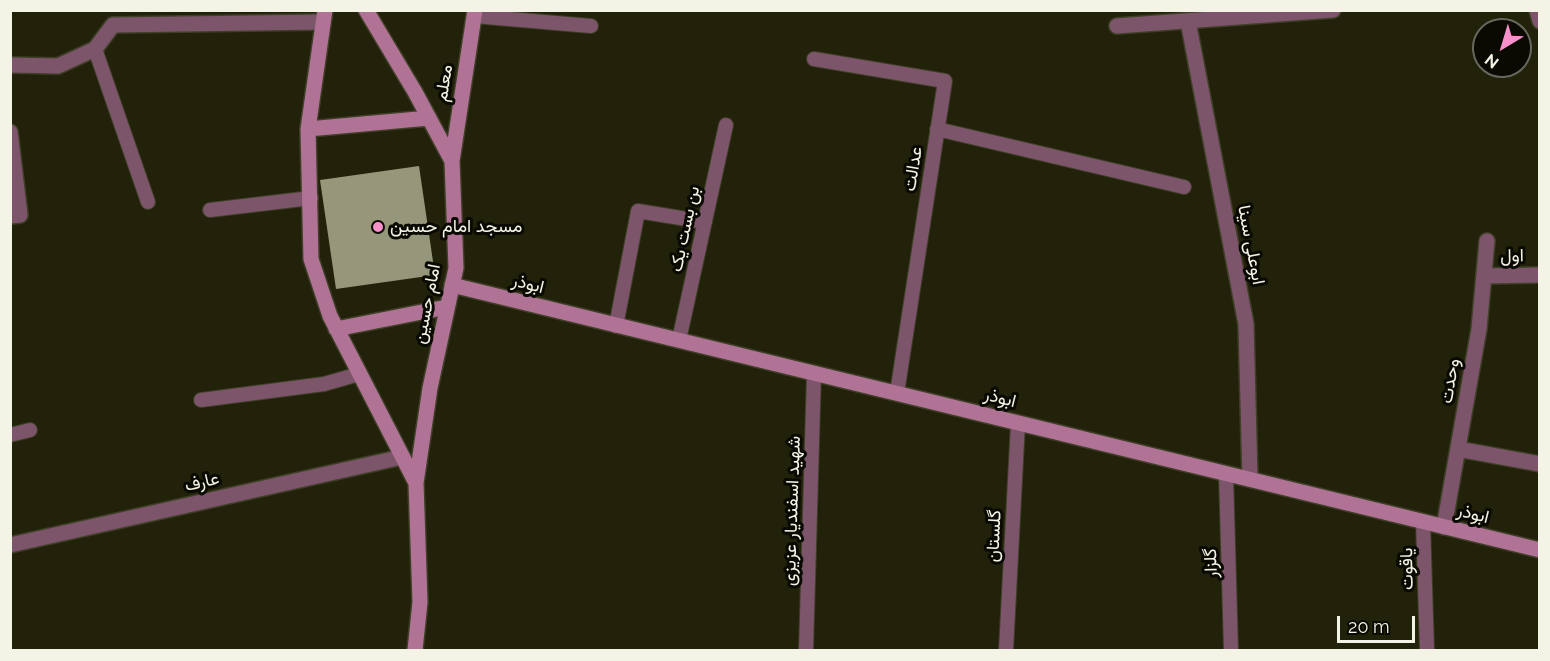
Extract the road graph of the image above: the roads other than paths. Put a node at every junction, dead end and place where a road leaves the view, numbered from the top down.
1 (366, 10) edge
2 (1333, 10) edge
3 (1537, 10) edge
4 (475, 13) edge
5 (324, 16) edge
6 (1188, 21) junction
7 (1539, 21) edge
8 (591, 26) dead end
9 (1117, 26) dead end
10 (95, 49) junction
11 (814, 59) dead end
12 (10, 64) edge
13 (429, 118) junction
14 (726, 125) dead end
15 (308, 129) junction
16 (937, 129) junction
17 (10, 132) edge
18 (452, 161) junction
19 (1184, 187) dead end
20 (310, 198) junction
21 (148, 202) dead end
22 (210, 210) dead end
23 (10, 216) edge
24 (705, 222) junction
25 (1487, 241) dead end
26 (1484, 276) junction
27 (1539, 276) edge
28 (452, 285) junction
29 (447, 307) junction
30 (616, 326) junction
31 (336, 329) junction
32 (680, 340) junction
33 (814, 373) junction
34 (359, 374) junction
35 (897, 393) junction
36 (201, 400) dead end
37 (1018, 423) junction
38 (30, 430) dead end
39 (10, 435) edge
40 (1458, 448) junction
41 (402, 457) junction
42 (1539, 464) edge
43 (1226, 474) junction
44 (1250, 480) junction
45 (416, 483) junction
46 (1423, 522) junction
47 (1444, 527) junction
48 (10, 545) edge
49 (1539, 550) edge
50 (415, 651) edge
51 (806, 651) edge
52 (1006, 651) edge
53 (1231, 651) edge
54 (1426, 651) edge

1 - 13 street, امام حسین
2 - 6 street
3 - 7 street
4 - 8 lane
4 - 18 street, معلم
5 - 10 street
5 - 15 street, امام حسین
6 - 9 street
6 - 44 street, ابوعلی سینا
10 - 12 street
10 - 21 lane
11 - 16 lane, عدالت
13 - 15 street
13 - 18 street, امام حسین
14 - 24 lane, بن بست یک
15 - 20 street, امام حسین
16 - 19 lane
16 - 35 lane, عدالت
17 - 23 street
18 - 28 street, امام حسین
20 - 22 lane
20 - 31 street, امام حسین
24 - 30 lane
24 - 32 lane, بن بست یک
25 - 26 street, وحدت
26 - 27 street, اول
26 - 40 street, وحدت
28 - 29 street, امام حسین
28 - 30 street, ابوذر
29 - 31 street
29 - 45 street, امام حسین
30 - 32 street, ابوذر
31 - 34 street, امام حسین
32 - 33 street, ابوذر
33 - 35 street, ابوذر
33 - 51 lane, شهید اسفندیار عزیزی
34 - 36 lane
34 - 41 street, امام حسین
35 - 37 street, ابوذر
37 - 43 street, ابوذر
37 - 52 lane, گلستان
38 - 39 lane
40 - 42 street
40 - 47 street, وحدت
41 - 45 street, امام حسین
41 - 48 street, عارف
43 - 44 street, ابوذر
43 - 53 lane, گلزار
44 - 46 street, ابوذر
45 - 50 street, امام حسین
46 - 47 street, ابوذر
46 - 54 lane, یاقوت
47 - 49 street, ابوذر

